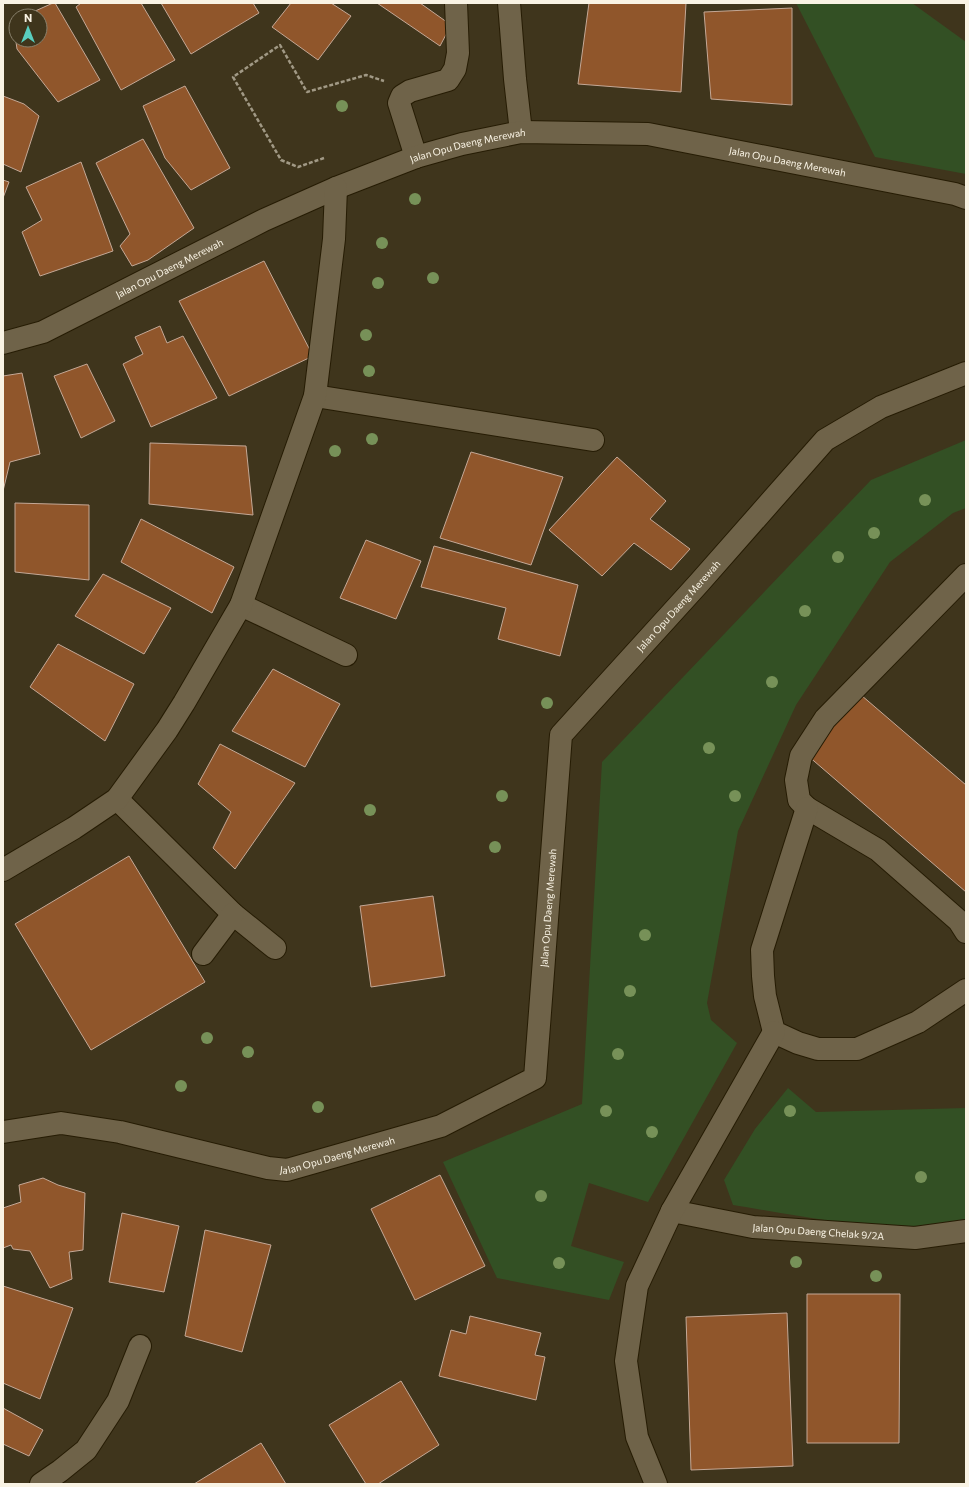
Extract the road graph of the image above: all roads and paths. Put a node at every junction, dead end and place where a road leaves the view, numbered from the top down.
1 (456, 3) edge
2 (509, 3) edge
3 (399, 103) junction
4 (521, 132) junction
5 (416, 157) junction
6 (324, 158) dead end
7 (336, 188) junction
8 (966, 198) edge
9 (3, 343) edge
10 (966, 373) edge
11 (315, 396) junction
12 (593, 440) dead end
13 (966, 575) edge
14 (241, 605) junction
15 (346, 655) dead end
16 (117, 799) junction
17 (807, 808) junction
18 (3, 870) edge
19 (233, 914) junction
20 (966, 932) edge
21 (275, 948) dead end
22 (203, 954) dead end
23 (966, 990) edge
24 (774, 1032) junction
25 (3, 1132) edge
26 (672, 1211) junction
27 (966, 1231) edge
28 (140, 1346) dead end
29 (41, 1484) edge
30 (656, 1484) edge

1 - 3 street
2 - 4 street
3 - 5 street
3 - 6 path
4 - 5 street, Jalan Opu Daeng Merewah
4 - 8 street, Jalan Opu Daeng Merewah
5 - 7 street, Jalan Opu Daeng Merewah
7 - 9 street, Jalan Opu Daeng Merewah
7 - 11 street
10 - 25 street, Jalan Opu Daeng Merewah
11 - 12 street
11 - 14 street
13 - 17 street
14 - 15 street
14 - 16 street
16 - 18 street
16 - 19 street
17 - 20 street
17 - 24 street
19 - 21 street
19 - 22 street
23 - 24 street
24 - 26 street
26 - 27 street, Jalan Opu Daeng Chelak 9/2A
26 - 30 street
28 - 29 street

